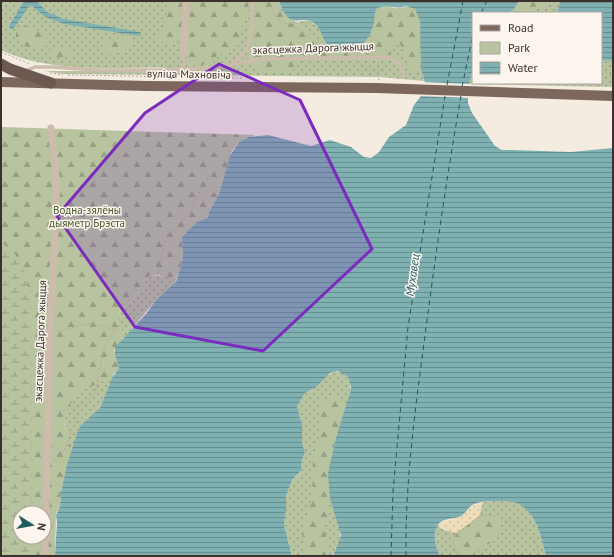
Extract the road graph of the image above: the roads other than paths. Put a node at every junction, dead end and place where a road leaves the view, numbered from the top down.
1 (186, 1) edge
2 (252, 1) edge
3 (184, 54) joint
4 (1, 64) edge
5 (232, 64) junction
6 (184, 69) junction
7 (20, 73) junction
8 (404, 76) dead end
9 (50, 78) junction
10 (1, 82) edge
11 (613, 96) edge
12 (51, 128) dead end
13 (46, 556) edge

1 - 3 street
2 - 5 lane
3 - 6 lane
4 - 7 highway
5 - 6 lane, экасцежка Дарога жыцця
5 - 8 lane, экасцежка Дарога жыцця
6 - 7 lane, экасцежка Дарога жыцця
7 - 9 highway
9 - 10 main road, вуліца Махновіча
9 - 11 main road, вуліца Махновіча
12 - 13 street, экасцежка Дарога жыцця

